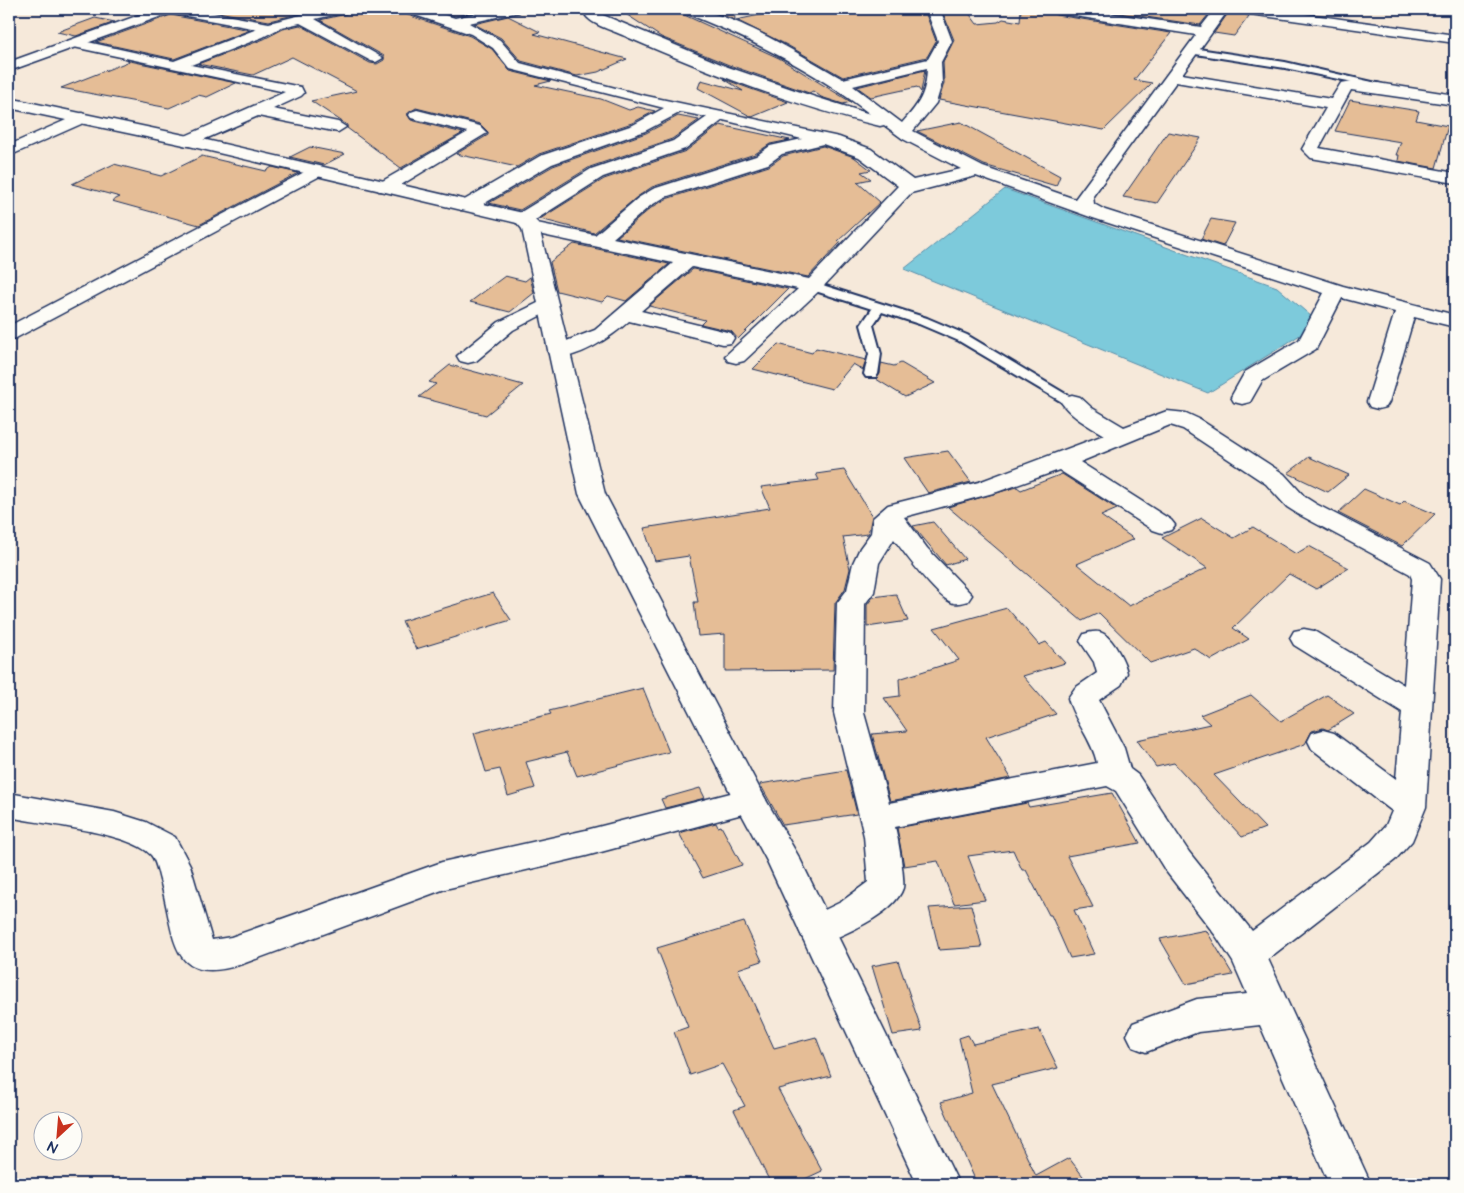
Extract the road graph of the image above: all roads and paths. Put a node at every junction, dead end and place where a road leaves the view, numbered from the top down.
1 (169, 9) edge
2 (341, 9) edge
3 (411, 9) edge
4 (514, 9) edge
5 (613, 9) edge
6 (688, 9) edge
7 (933, 9) edge
8 (1056, 9) edge
9 (1222, 9) edge
10 (1243, 9) edge
11 (302, 18) junction
12 (454, 22) junction
13 (270, 27) junction
14 (1205, 32) junction
15 (1455, 39) edge
16 (74, 43) junction
17 (1192, 51) junction
18 (376, 58) dead end
19 (934, 62) junction
20 (175, 66) junction
21 (9, 67) edge
22 (1172, 78) junction
23 (841, 84) junction
24 (804, 98) junction
25 (1455, 98) edge
26 (9, 103) edge
27 (1337, 106) junction
28 (679, 107) junction
29 (779, 108) dead end
30 (257, 111) junction
31 (417, 115) dead end
32 (720, 115) junction
33 (82, 118) junction
34 (338, 127) dead end
35 (895, 136) junction
36 (823, 139) junction
37 (189, 141) junction
38 (9, 150) edge
39 (865, 153) junction
40 (977, 171) junction
41 (314, 172) junction
42 (1455, 178) edge
43 (910, 186) junction
44 (385, 187) junction
45 (467, 206) junction
46 (1087, 208) junction
47 (527, 223) junction
48 (599, 241) junction
49 (688, 260) junction
50 (813, 286) junction
51 (1336, 290) junction
52 (548, 304) junction
53 (879, 307) junction
54 (1406, 309) junction
55 (626, 314) junction
56 (1455, 321) edge
57 (9, 334) edge
58 (723, 338) dead end
59 (559, 352) junction
60 (468, 356) dead end
61 (736, 356) dead end
62 (870, 374) dead end
63 (1242, 397) dead end
64 (1072, 402) joint
65 (1378, 402) dead end
66 (1122, 436) junction
67 (1062, 461) junction
68 (889, 515) junction
69 (1162, 525) dead end
70 (958, 594) dead end
71 (1304, 638) dead end
72 (1094, 641) dead end
73 (1418, 708) junction
74 (1323, 742) dead end
75 (1114, 775) junction
76 (750, 800) junction
77 (9, 804) edge
78 (1410, 807) junction
79 (877, 818) junction
80 (817, 930) junction
81 (1248, 954) junction
82 (1272, 1007) junction
83 (1146, 1035) dead end
84 (938, 1184) edge
85 (1350, 1184) edge

1 - 13 street
1 - 16 street
2 - 11 street
3 - 12 street
4 - 12 street
5 - 24 street
6 - 23 street
7 - 19 street
8 - 14 street
9 - 14 street
10 - 15 street
11 - 13 street
11 - 18 street
12 - 28 street
13 - 20 street
14 - 17 street
16 - 20 street
16 - 21 street
17 - 22 street
17 - 25 lane
19 - 23 street
19 - 35 street
20 - 30 street
22 - 27 street
22 - 46 street
23 - 35 street
24 - 29 street
24 - 35 street
25 - 27 street
26 - 33 street
27 - 42 street
28 - 32 street
28 - 45 street
30 - 34 street
30 - 37 street
31 - 44 street
32 - 36 street
32 - 47 street
33 - 37 street
33 - 38 street
35 - 39 street
35 - 40 street
36 - 39 street
36 - 48 street
37 - 41 street
39 - 43 street
40 - 43 street
40 - 46 street
41 - 44 street
41 - 57 street
43 - 50 street
44 - 45 street
45 - 47 street
46 - 51 street
47 - 48 street
47 - 52 street
48 - 49 street
49 - 50 street
49 - 55 street
50 - 53 lane
50 - 61 street
51 - 54 street
51 - 63 street
52 - 59 street
52 - 60 street
53 - 62 lane
53 - 64 lane
54 - 56 street
54 - 65 street
55 - 58 street
55 - 59 street
59 - 76 street
64 - 66 street
66 - 67 street
66 - 73 street
67 - 68 street
67 - 69 street
68 - 70 street
68 - 79 street
71 - 73 street
72 - 75 street
73 - 78 street
74 - 78 street
75 - 79 street
75 - 81 street
76 - 77 street
76 - 80 street
78 - 81 street
79 - 80 street
80 - 84 street
81 - 82 street
82 - 83 street
82 - 85 street

